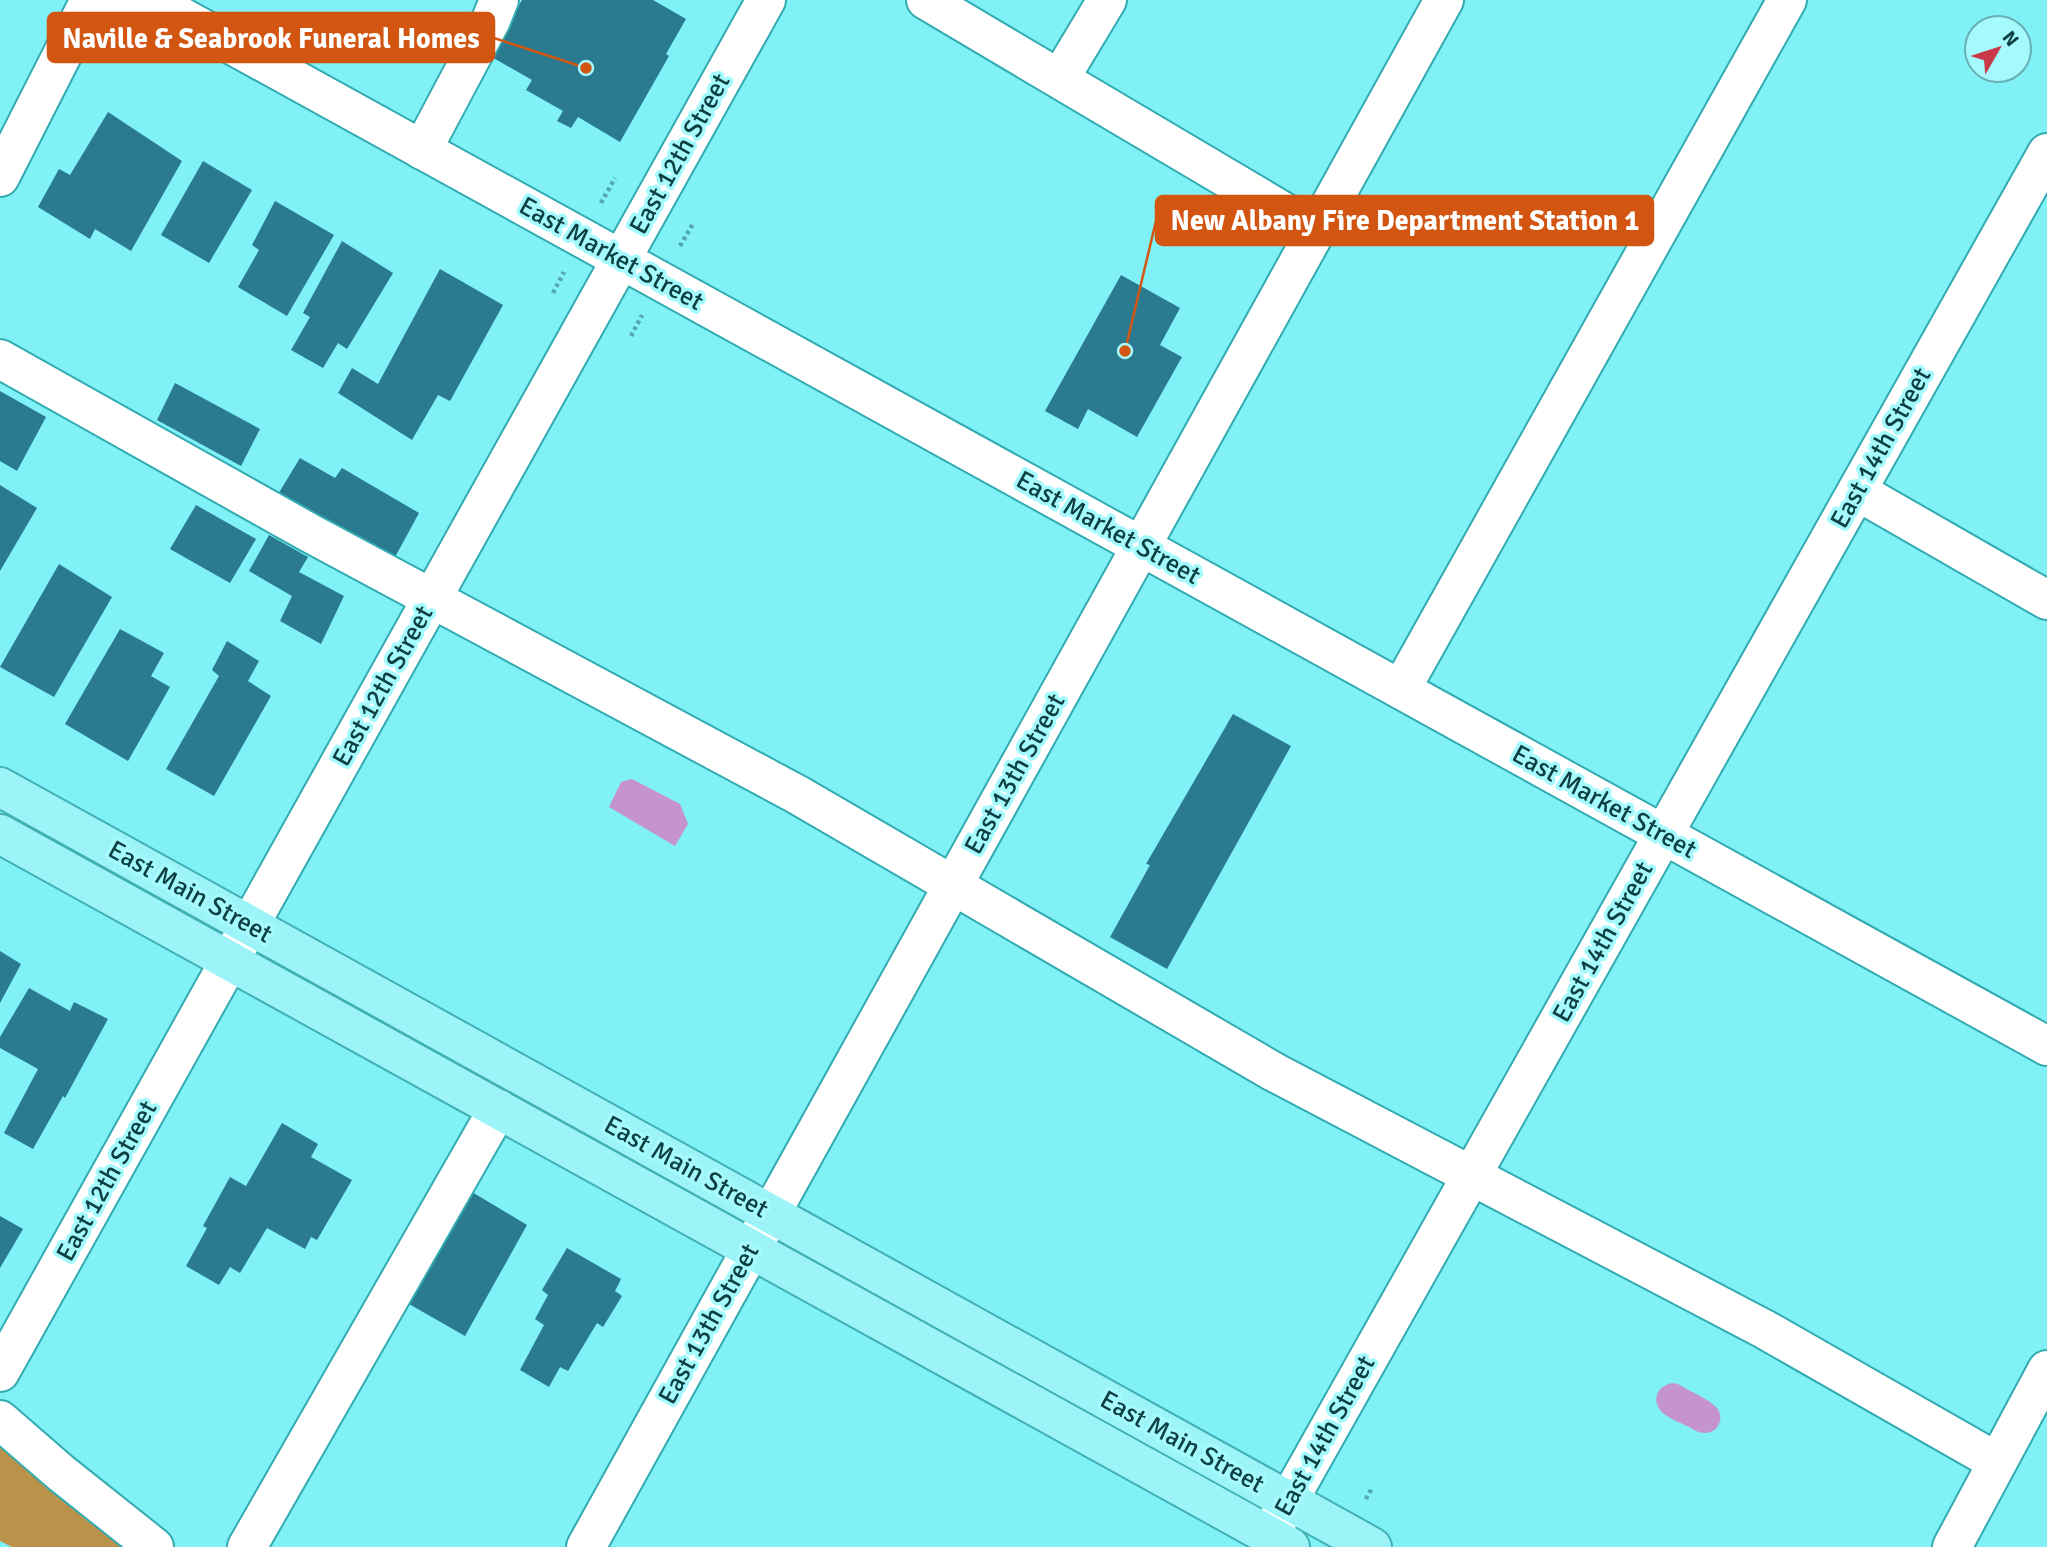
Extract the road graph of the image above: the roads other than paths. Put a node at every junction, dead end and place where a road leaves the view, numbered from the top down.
1 (93, 0) edge
2 (499, 0) edge
3 (766, 0) edge
4 (926, 0) edge
5 (1107, 0) edge
6 (1444, 0) edge
7 (1787, 0) edge
8 (164, 5) edge
9 (1060, 79) junction
10 (422, 150) junction
11 (2047, 153) edge
12 (0, 177) edge
13 (2035, 204) edge
14 (1316, 231) junction
15 (621, 260) junction
16 (0, 359) edge
17 (1857, 491) junction
18 (1141, 546) junction
19 (432, 598) junction
20 (2047, 600) edge
21 (1401, 690) junction
22 (0, 786) edge
23 (0, 834) edge
24 (1664, 834) junction
25 (953, 885) junction
26 (249, 925) junction
27 (228, 960) junction
28 (2047, 1046) edge
29 (498, 1110) junction
30 (1472, 1176) junction
31 (771, 1214) junction
32 (751, 1249) junction
33 (0, 1372) edge
34 (2043, 1388) edge
35 (0, 1420) edge
36 (1997, 1462) junction
37 (1289, 1501) junction
38 (1273, 1543) edge
39 (154, 1547) edge
40 (247, 1547) edge
41 (586, 1547) edge
42 (1372, 1547) edge
43 (1952, 1547) edge

1 - 8 street, East Market Street
1 - 12 street
2 - 10 street
3 - 15 street, East 12th Street
4 - 9 street
5 - 9 street
6 - 14 street, East 13th Street
7 - 21 street
8 - 10 street, East Market Street
9 - 14 street
10 - 15 street, East Market Street
11 - 13 street, East 14th Street
13 - 17 street, East 14th Street
14 - 18 street, East 13th Street
15 - 18 street, East Market Street
15 - 19 street, East 12th Street
16 - 19 street
17 - 20 street
17 - 24 street, East 14th Street
18 - 21 street, East Market Street
18 - 25 street, East 13th Street
19 - 25 street
19 - 26 street, East 12th Street
21 - 24 street, East Market Street
22 - 26 main road, East Main Street
23 - 27 main road, East Main Street
24 - 28 street, East Market Street
24 - 30 street, East 14th Street
25 - 30 street
25 - 31 street, East 13th Street
26 - 27 street, East 12th Street
26 - 31 main road, East Main Street
27 - 29 main road, East Main Street
27 - 33 street, East 12th Street
29 - 32 main road, East Main Street
29 - 40 street
30 - 36 street
30 - 37 street, East 14th Street
31 - 32 street, East 13th Street
31 - 37 main road, East Main Street
32 - 38 main road, East Main Street
32 - 41 street, East 13th Street
34 - 36 street
35 - 39 street
36 - 43 street
37 - 38 street, East 14th Street
37 - 42 main road, East Main Street

